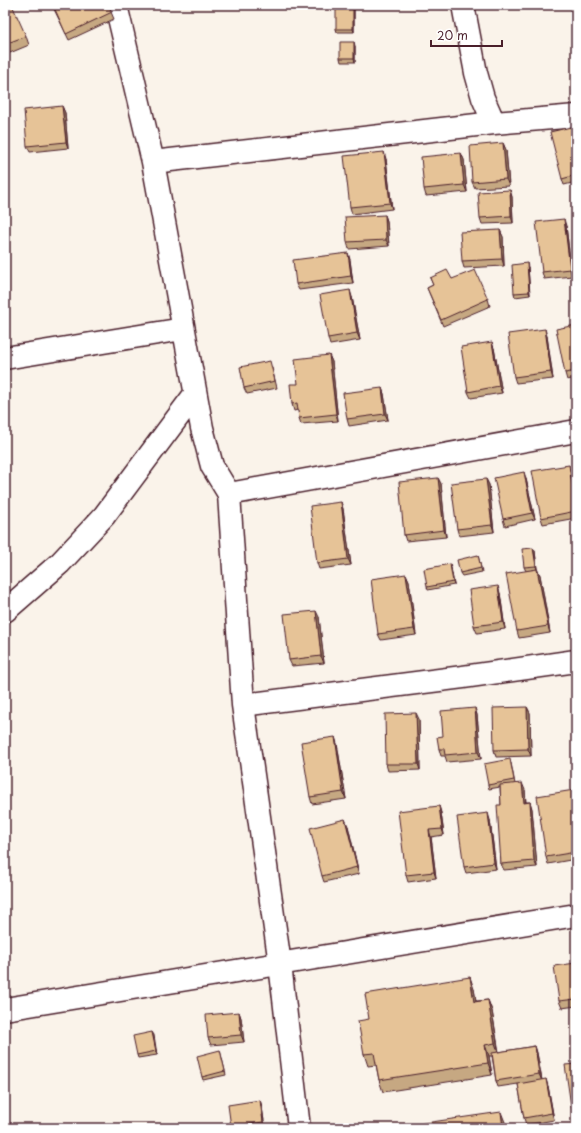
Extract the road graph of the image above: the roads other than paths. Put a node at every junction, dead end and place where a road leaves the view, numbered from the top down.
1 (116, 5) edge
2 (463, 5) edge
3 (576, 116) edge
4 (494, 123) junction
5 (153, 162) junction
6 (183, 329) junction
7 (5, 358) edge
8 (195, 394) junction
9 (576, 431) edge
10 (229, 494) junction
11 (5, 611) edge
12 (576, 661) edge
13 (243, 705) junction
14 (576, 915) edge
15 (280, 964) junction
16 (5, 1009) edge
17 (299, 1128) edge

1 - 5 street
2 - 4 street
3 - 4 street
4 - 5 street
5 - 6 street
6 - 7 street
6 - 8 street
8 - 10 street
8 - 11 street
9 - 10 street
10 - 13 street
12 - 13 street
13 - 15 street
14 - 15 street
15 - 16 street
15 - 17 street

